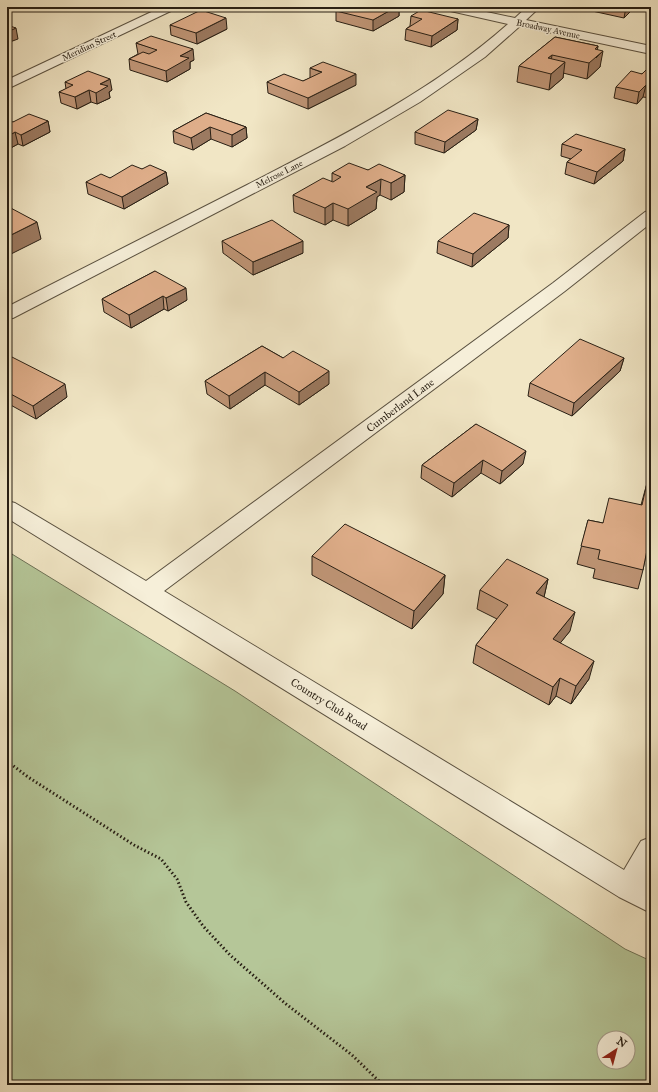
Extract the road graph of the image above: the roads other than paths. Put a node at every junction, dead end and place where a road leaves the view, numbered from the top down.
1 (171, 7) edge
2 (446, 7) edge
3 (502, 7) edge
4 (532, 10) edge
5 (518, 22) junction
6 (651, 38) edge
7 (651, 50) edge
8 (7, 85) edge
9 (651, 215) edge
10 (7, 314) edge
11 (7, 508) edge
12 (147, 592) junction
13 (651, 850) edge
14 (640, 893) edge

1 - 8 street, Meridian Street
2 - 5 street, Broadway Avenue
3 - 4 street, Broadway Avenue
4 - 5 street, Melrose Lane
4 - 6 street, Broadway Avenue
5 - 7 street, Broadway Avenue
5 - 10 street, Melrose Lane
9 - 12 street, Cumberland Lane
11 - 12 street, Country Club Road
12 - 14 street, Country Club Road
13 - 14 street

